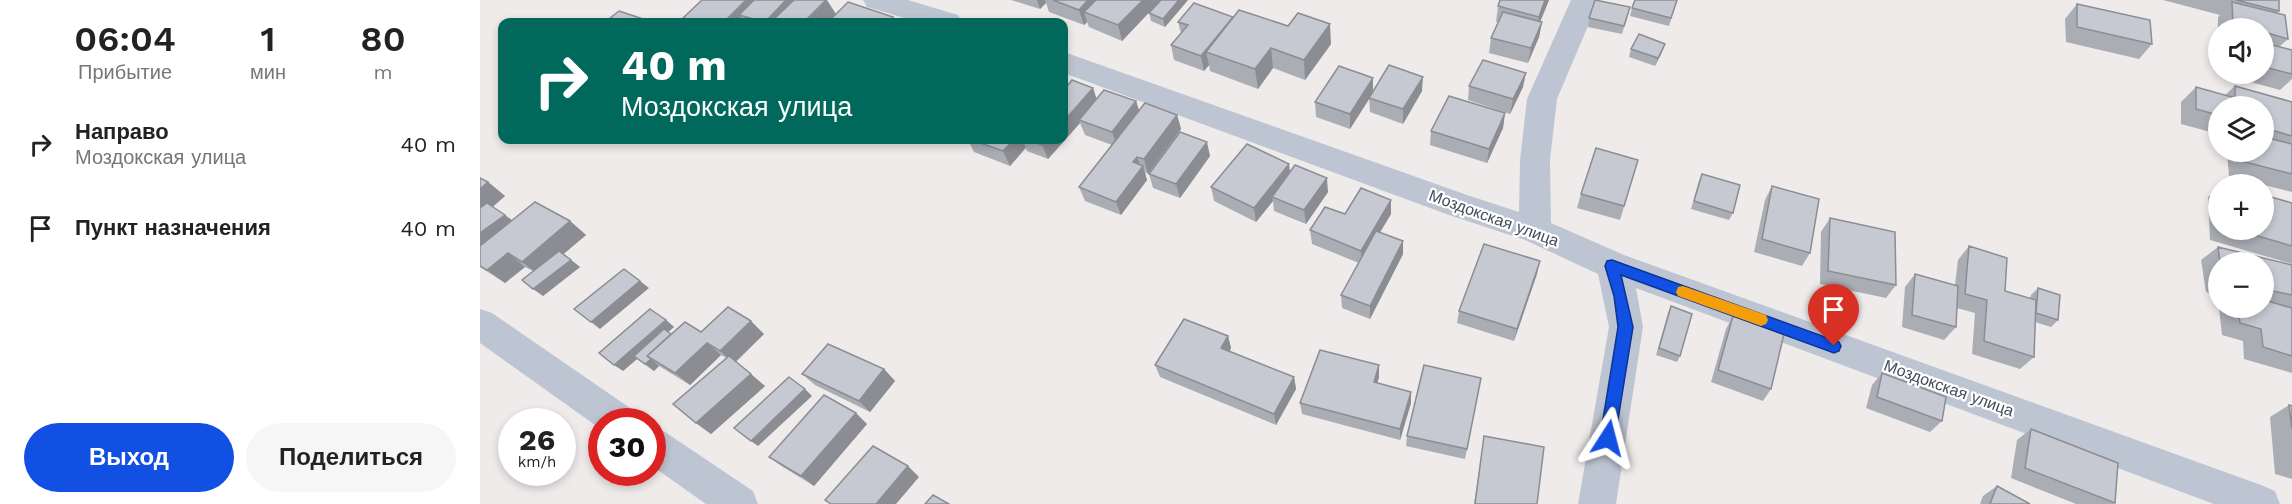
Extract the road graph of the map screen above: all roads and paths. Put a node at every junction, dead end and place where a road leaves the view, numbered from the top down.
1 (877, 0) edge
2 (1584, 0) edge
3 (935, 18) edge
4 (1068, 63) edge
5 (1535, 230) junction
6 (1612, 266) junction
7 (480, 324) edge
8 (600, 408) edge
9 (666, 454) edge
10 (2189, 490) edge
11 (739, 504) edge
12 (1597, 504) edge
13 (2261, 504) edge

1 - 3 street
2 - 5 street
4 - 5 street, Моздокская улица
5 - 6 street, Моздокская улица
6 - 10 street, Моздокская улица
6 - 12 street
7 - 8 street
9 - 11 street
10 - 13 street, Моздокская улица

